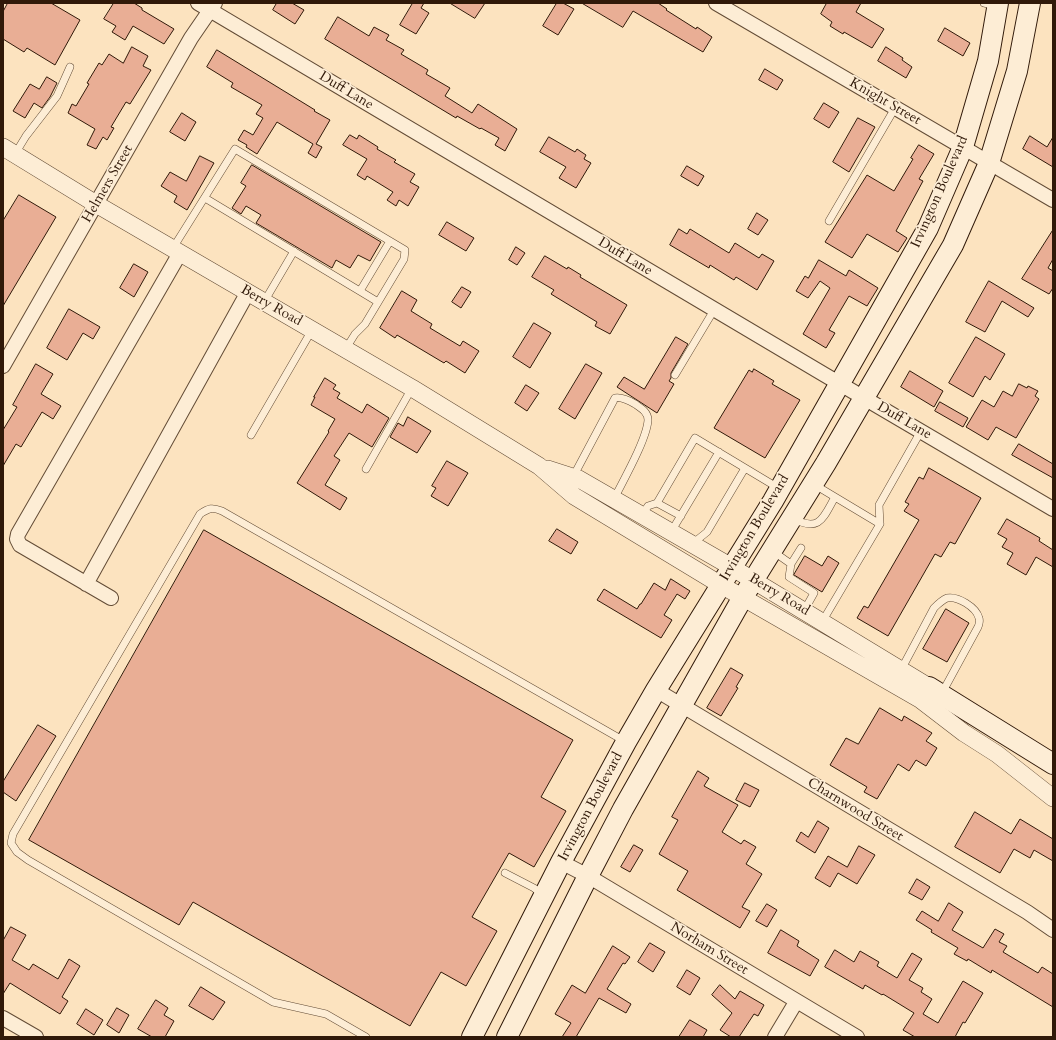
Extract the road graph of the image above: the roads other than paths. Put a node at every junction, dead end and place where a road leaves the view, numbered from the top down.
1 (198, 3) edge
2 (716, 3) edge
3 (1030, 3) edge
4 (993, 4) edge
5 (213, 7) edge
6 (70, 67) dead end
7 (895, 108) junction
8 (963, 148) junction
9 (9, 151) edge
10 (989, 163) junction
11 (206, 198) junction
12 (1053, 200) edge
13 (96, 204) junction
14 (829, 221) dead end
15 (390, 241) junction
16 (176, 250) junction
17 (294, 251) junction
18 (360, 291) junction
19 (248, 292) junction
20 (264, 302) junction
21 (378, 302) junction
22 (714, 310) junction
23 (312, 330) junction
24 (345, 350) junction
25 (3, 366) edge
26 (674, 375) dead end
27 (840, 384) junction
28 (412, 388) junction
29 (864, 398) junction
30 (921, 431) junction
31 (251, 435) dead end
32 (719, 452) junction
33 (540, 466) junction
34 (745, 468) junction
35 (366, 469) dead end
36 (573, 477) junction
37 (813, 484) junction
38 (780, 489) junction
39 (835, 497) junction
40 (614, 499) junction
41 (657, 503) junction
42 (1053, 509) edge
43 (642, 516) junction
44 (680, 516) junction
45 (792, 518) junction
46 (880, 524) junction
47 (671, 532) junction
48 (692, 544) junction
49 (801, 548) dead end
50 (772, 550) junction
51 (791, 564) junction
52 (732, 567) junction
53 (754, 580) junction
54 (86, 584) junction
55 (721, 585) junction
56 (111, 598) dead end
57 (743, 598) junction
58 (804, 611) junction
59 (822, 622) junction
60 (899, 678) junction
61 (656, 690) junction
62 (937, 693) junction
63 (682, 705) junction
64 (626, 742) junction
65 (997, 754) junction
66 (1053, 764) edge
67 (1053, 798) edge
68 (561, 862) junction
69 (505, 873) dead end
70 (588, 876) junction
71 (544, 896) junction
72 (1053, 930) edge
73 (554, 944) junction
74 (796, 1002) junction
75 (3, 1018) edge
76 (477, 1035) edge
77 (36, 1037) edge
78 (366, 1037) edge
79 (507, 1037) edge
80 (775, 1037) edge
81 (857, 1037) edge

1 - 5 street, Duff Lane
2 - 7 street, Knight Street
3 - 10 main road, Irvington Boulevard
4 - 8 main road, Irvington Boulevard
5 - 13 street, Helmers Street
5 - 22 street, Duff Lane
6 - 9 lane
7 - 8 street, Knight Street
7 - 14 lane
8 - 10 street, Knight Street
8 - 27 main road, Irvington Boulevard
9 - 13 street, Berry Road
10 - 12 street, Knight Street
10 - 29 main road, Irvington Boulevard
11 - 15 lane
11 - 16 lane
11 - 17 lane
13 - 16 street, Berry Road
13 - 25 street, Helmers Street
15 - 18 lane
15 - 21 lane
16 - 19 street, Berry Road
16 - 54 street
17 - 18 lane
17 - 20 lane
18 - 21 lane
19 - 20 street, Berry Road
19 - 54 street
20 - 23 street, Berry Road
21 - 24 lane
22 - 26 lane
22 - 27 street, Duff Lane
23 - 24 street, Berry Road
23 - 31 lane
24 - 28 street, Berry Road
27 - 29 street, Duff Lane
27 - 38 main road, Irvington Boulevard
28 - 33 street, Berry Road
28 - 35 lane
29 - 30 street, Duff Lane
29 - 37 main road, Irvington Boulevard
30 - 42 street, Duff Lane
30 - 46 lane
32 - 34 lane
32 - 41 lane
32 - 44 lane
33 - 36 street, Berry Road
33 - 55 street, Berry Road
34 - 38 lane
34 - 48 lane
36 - 40 street, Berry Road
36 - 40 lane
37 - 39 lane
37 - 45 main road, Irvington Boulevard
38 - 52 main road, Irvington Boulevard
39 - 45 lane
39 - 46 lane
40 - 43 street, Berry Road
41 - 43 lane
41 - 44 lane
43 - 47 street, Berry Road
44 - 47 lane
45 - 50 main road, Irvington Boulevard
46 - 59 lane
47 - 48 street, Berry Road
48 - 52 street, Berry Road
49 - 51 lane
50 - 51 lane
50 - 53 main road, Irvington Boulevard
51 - 58 lane
52 - 53 street, Berry Road
52 - 55 main road, Irvington Boulevard
53 - 57 main road, Irvington Boulevard
53 - 58 street, Berry Road
54 - 56 street
55 - 57 street, Berry Road
55 - 61 main road, Irvington Boulevard
57 - 60 street, Berry Road
57 - 63 main road, Irvington Boulevard
58 - 59 street, Berry Road
59 - 60 street, Berry Road
60 - 62 street, Berry Road
60 - 62 lane
60 - 65 street, Berry Road
61 - 63 street, Charnwood Street
61 - 64 main road, Irvington Boulevard
62 - 65 street, Berry Road
62 - 66 main road
63 - 70 main road, Irvington Boulevard
63 - 72 street, Charnwood Street
64 - 68 main road, Irvington Boulevard
64 - 78 lane
65 - 67 street, Berry Road
68 - 70 street, Norham Street
68 - 71 main road, Irvington Boulevard
69 - 71 lane
70 - 73 main road, Irvington Boulevard
70 - 74 street, Norham Street
71 - 73 main road
71 - 76 main road, Irvington Boulevard
73 - 79 main road, Irvington Boulevard
74 - 80 street
74 - 81 street, Norham Street
75 - 77 street

